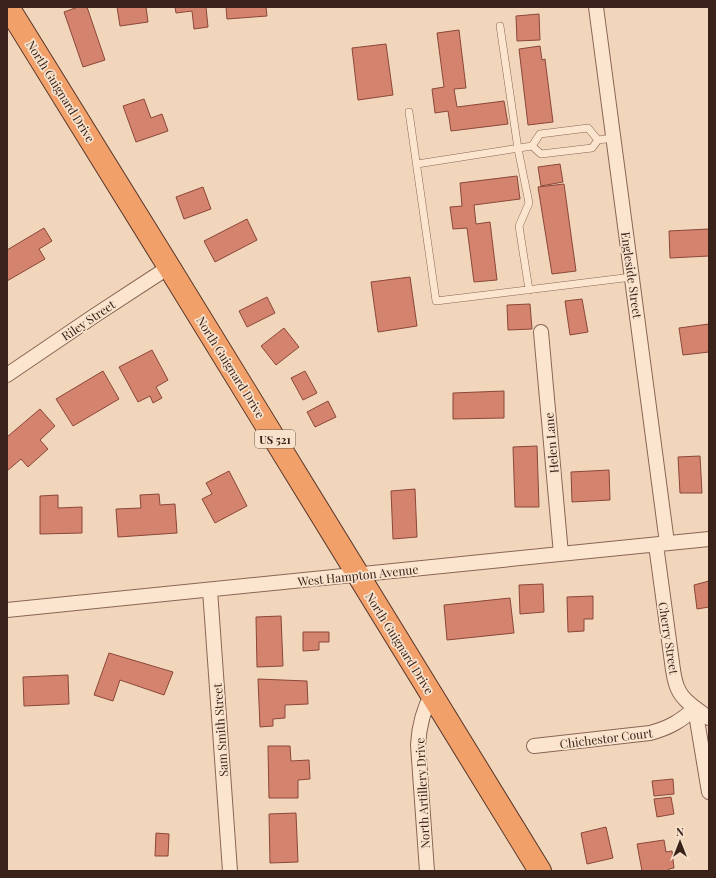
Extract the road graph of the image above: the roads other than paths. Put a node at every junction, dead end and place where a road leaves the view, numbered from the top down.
1 (8, 7) edge
2 (596, 7) edge
3 (500, 26) dead end
4 (409, 112) dead end
5 (613, 138) junction
6 (598, 140) junction
7 (532, 146) junction
8 (518, 149) junction
9 (417, 164) junction
10 (169, 267) junction
11 (632, 277) junction
12 (529, 290) junction
13 (541, 332) dead end
14 (7, 375) edge
15 (709, 539) edge
16 (662, 544) junction
17 (561, 554) junction
18 (359, 575) junction
19 (210, 590) junction
20 (7, 610) edge
21 (432, 694) junction
22 (695, 708) junction
23 (709, 718) edge
24 (534, 746) dead end
25 (709, 792) edge
26 (230, 871) edge
27 (427, 871) edge
28 (540, 871) edge

1 - 10 highway, North Guignard Drive / US 521
2 - 5 street, Engleside Street
3 - 8 lane
4 - 9 lane
5 - 6 lane
5 - 11 street, Engleside Street
6 - 7 lane
6 - 7 lane
7 - 8 lane
8 - 9 lane
8 - 12 lane
9 - 12 lane
10 - 14 street, Riley Street
10 - 18 highway, North Guignard Drive / US 521
11 - 12 lane
11 - 16 street, Engleside Street
13 - 17 street, Helen Lane
15 - 16 street, West Hampton Avenue
16 - 17 street, West Hampton Avenue
16 - 22 street, Cherry Street
17 - 18 street, West Hampton Avenue
18 - 19 street, West Hampton Avenue
18 - 21 highway, North Guignard Drive / US 521
19 - 20 street, West Hampton Avenue
19 - 26 street, Sam Smith Street
21 - 27 street, North Artillery Drive
21 - 28 highway, North Guignard Drive / US 521
22 - 23 street, Cherry Street
22 - 24 street, Chichestor Court
22 - 25 street

